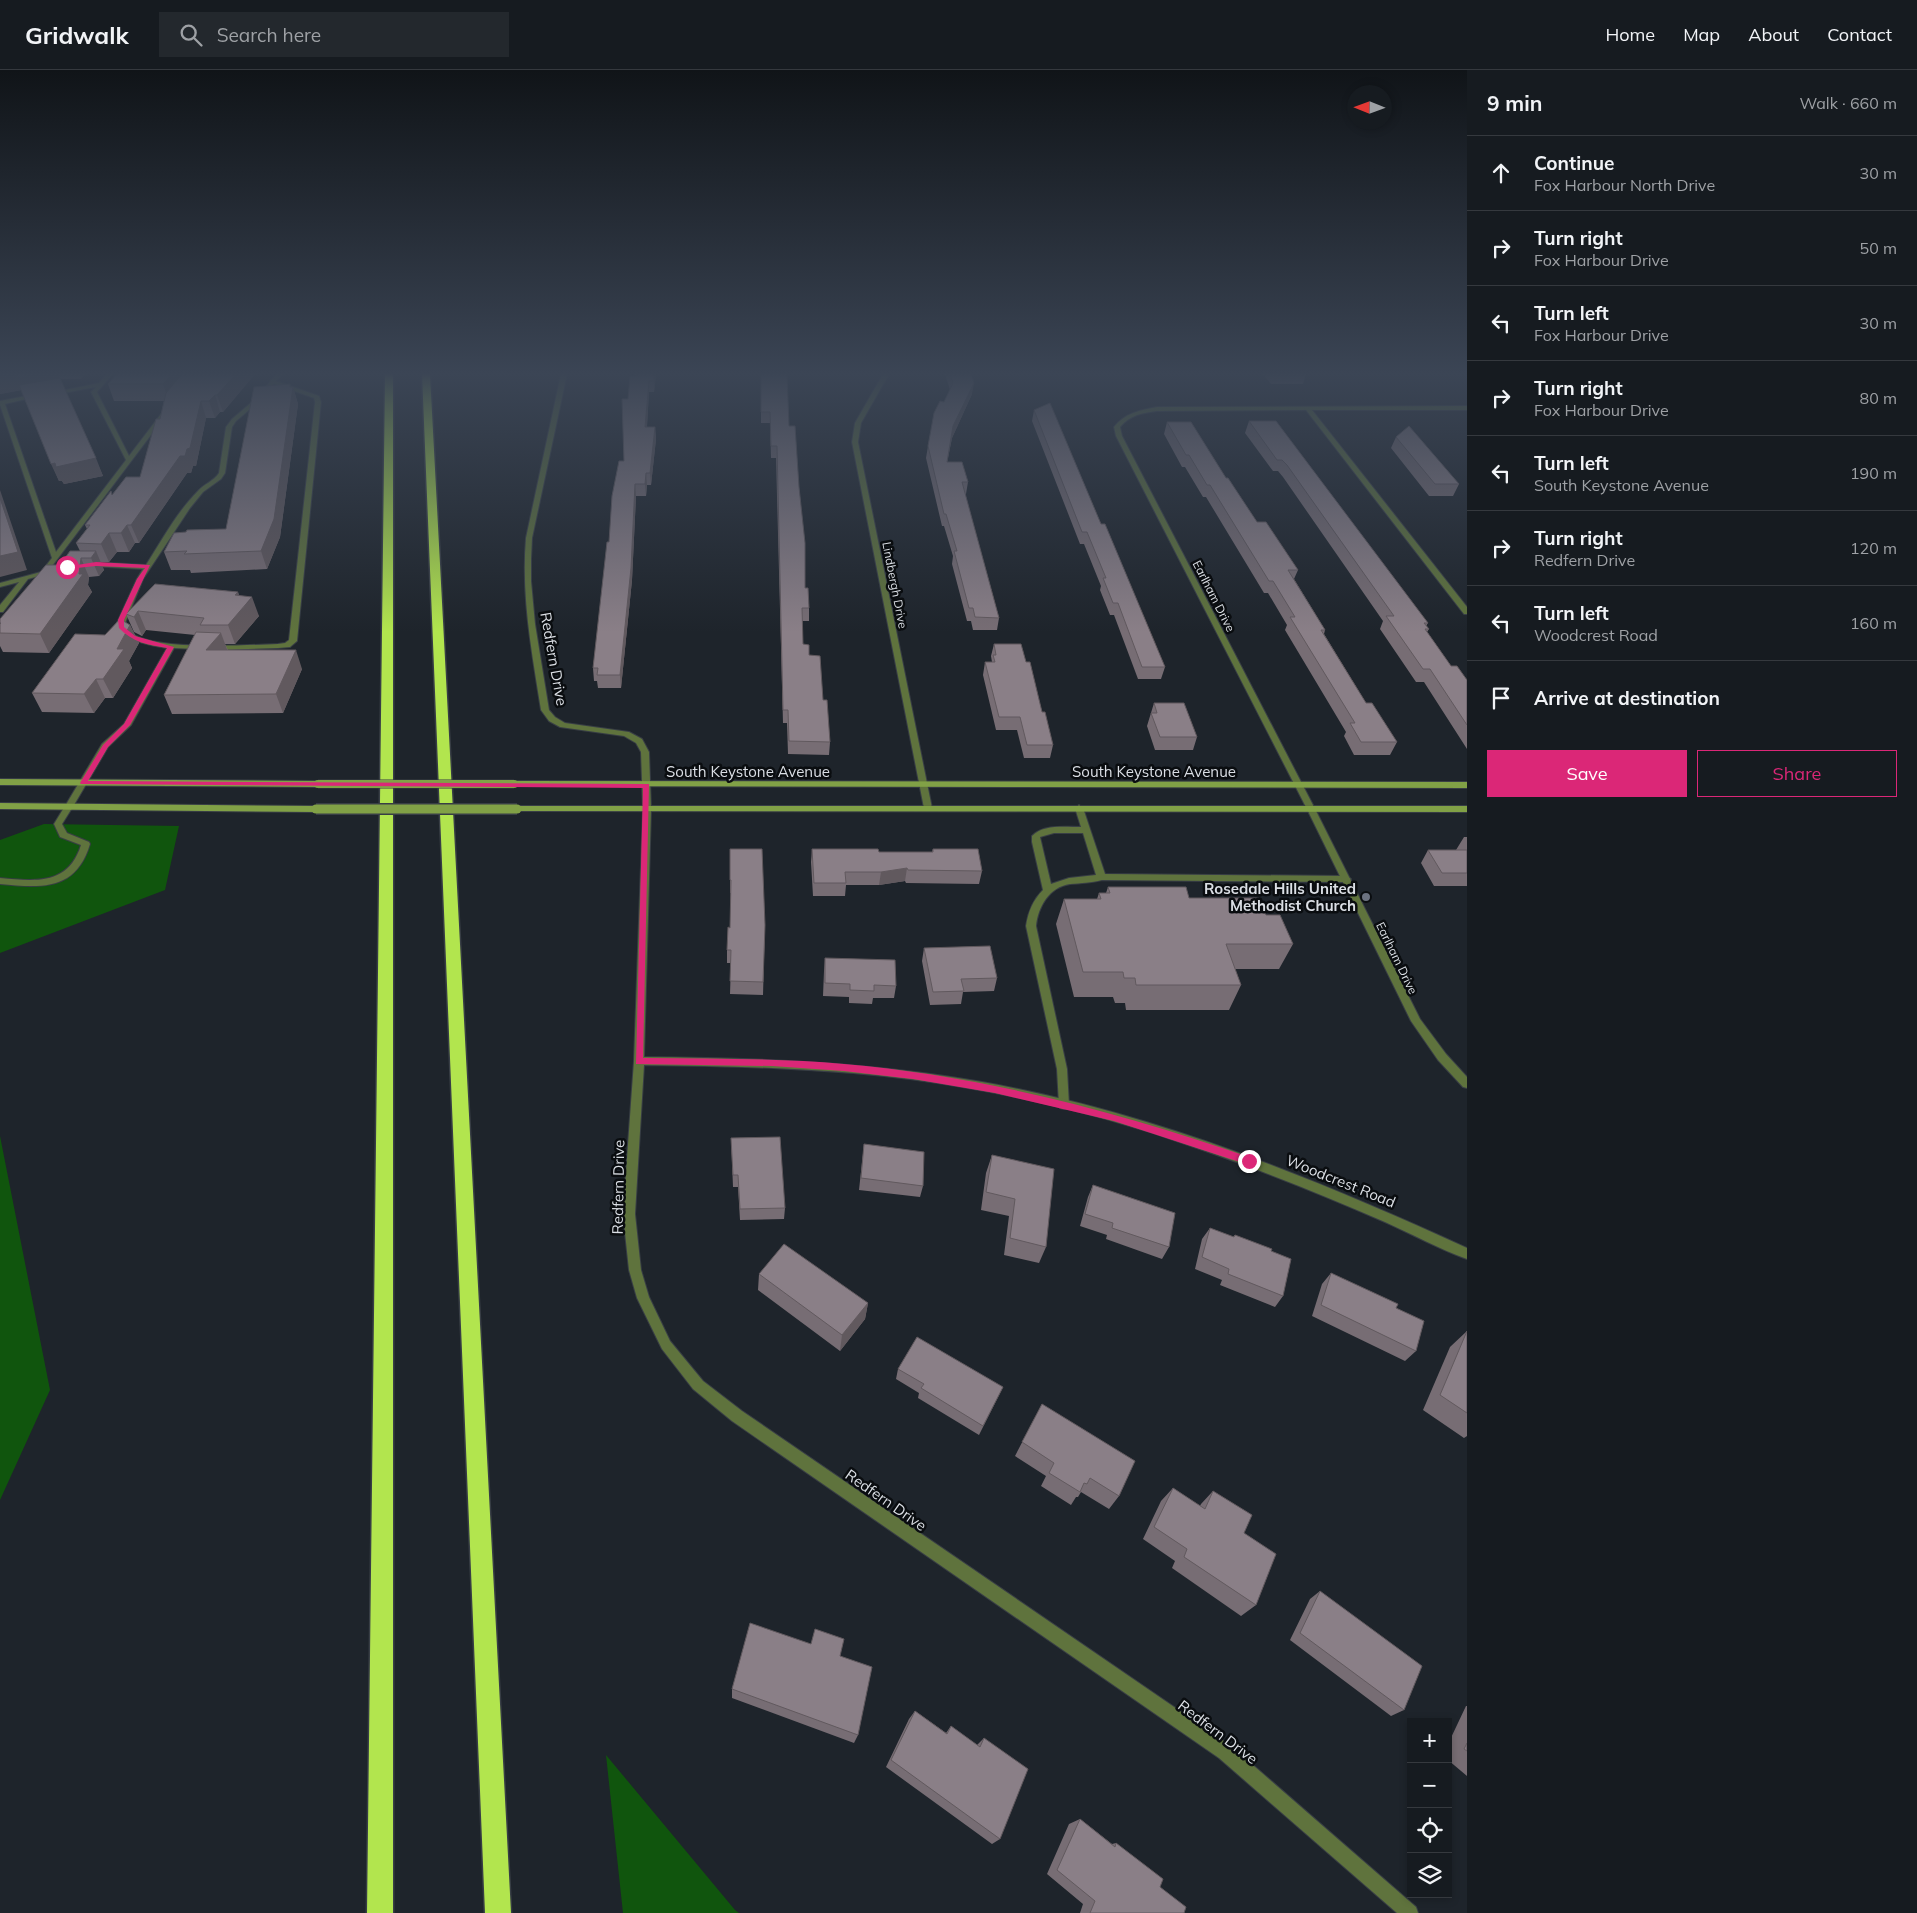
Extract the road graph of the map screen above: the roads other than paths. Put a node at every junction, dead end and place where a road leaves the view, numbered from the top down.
1 (21, 460) edge
2 (129, 460) edge
3 (224, 460) edge
4 (312, 460) edge
5 (388, 460) edge
6 (430, 460) edge
7 (546, 460) edge
8 (859, 460) edge
9 (1130, 460) edge
10 (1348, 460) edge
11 (55, 557) junction
12 (80, 565) edge
13 (148, 566) junction
14 (59, 570) edge
15 (43, 574) junction
16 (26, 578) junction
17 (0, 585) edge
18 (0, 610) edge
19 (1467, 612) edge
20 (171, 647) junction
21 (0, 782) edge
22 (83, 783) junction
23 (647, 785) junction
24 (923, 785) junction
25 (1299, 785) junction
26 (1467, 785) edge
27 (0, 806) edge
28 (68, 808) junction
29 (928, 808) junction
30 (1078, 808) junction
31 (647, 809) junction
32 (1312, 809) junction
33 (1467, 809) edge
34 (1086, 830) junction
35 (1101, 877) junction
36 (1346, 879) junction
37 (0, 881) edge
38 (1048, 891) junction
39 (639, 1061) junction
40 (1467, 1084) edge
41 (1064, 1105) junction
42 (1467, 1254) edge
43 (380, 1913) edge
44 (498, 1913) edge
45 (1410, 1913) edge

1 - 11 street
2 - 11 street
3 - 13 street
4 - 20 street
5 - 43 highway
6 - 44 highway
7 - 23 street, Redfern Drive
8 - 24 street, Lindbergh Drive
9 - 25 street, Earlham Drive
10 - 19 street
11 - 15 street
12 - 13 street
13 - 20 street
14 - 15 street
15 - 16 street
16 - 17 street
16 - 18 street
20 - 22 street
21 - 22 main road, South Keystone Avenue
22 - 23 main road, South Keystone Avenue, bridge
22 - 28 street
23 - 24 main road, South Keystone Avenue
23 - 31 street, Redfern Drive
24 - 25 main road, South Keystone Avenue
24 - 29 street, Lindbergh Drive
25 - 26 main road, South Keystone Avenue
25 - 32 street, Earlham Drive
27 - 28 main road
28 - 31 main road, bridge
28 - 37 street
29 - 30 main road
29 - 31 main road
30 - 32 main road
30 - 34 street
31 - 39 street, Redfern Drive
32 - 33 main road
32 - 36 street, Earlham Drive
34 - 35 street
34 - 38 street
35 - 36 street
35 - 38 street
36 - 40 street, Earlham Drive
38 - 41 street
39 - 41 street, Woodcrest Road
39 - 45 street, Redfern Drive
41 - 42 street, Woodcrest Road

